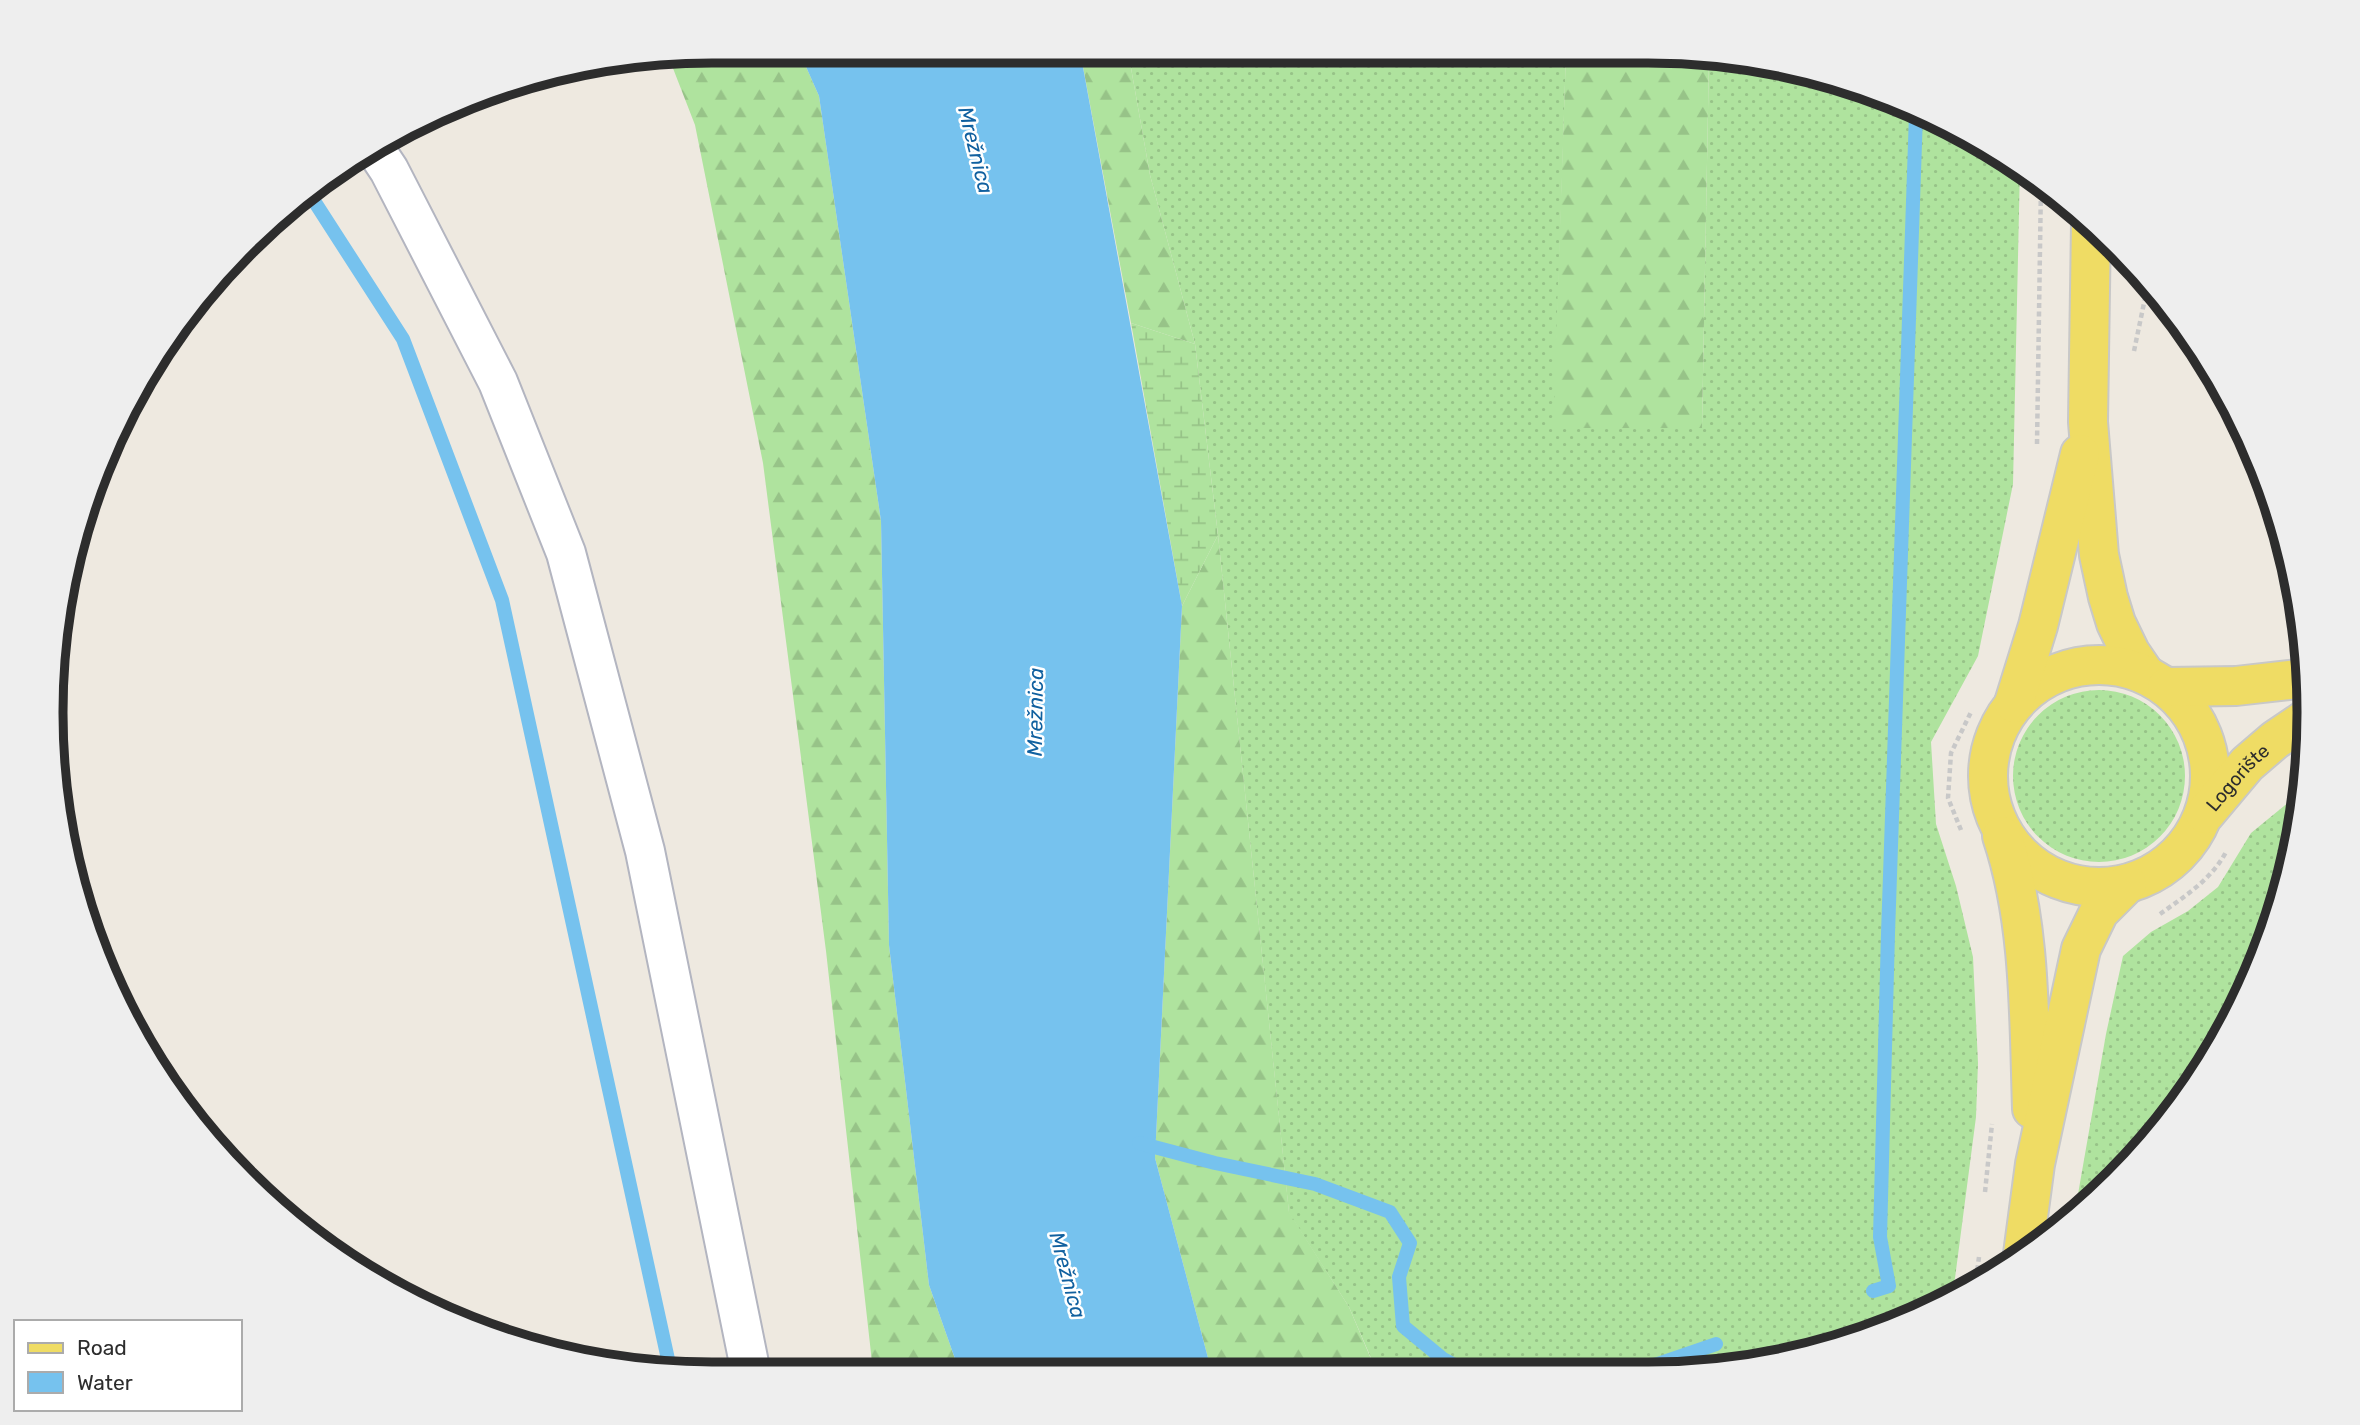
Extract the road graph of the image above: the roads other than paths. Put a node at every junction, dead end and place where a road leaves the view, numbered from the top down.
1 (379, 155) edge
2 (2091, 238) edge
3 (2088, 422) junction
4 (2296, 679) edge
5 (2156, 680) junction
6 (2014, 703) junction
7 (2297, 725) edge
8 (2204, 816) junction
9 (1997, 819) junction
10 (2127, 884) junction
11 (2035, 1164) junction
12 (2025, 1241) edge
13 (749, 1362) edge

1 - 13 lane
2 - 3 main road
3 - 5 main road
3 - 6 main road
4 - 5 main road
5 - 6 main road
5 - 8 main road
6 - 9 main road
7 - 8 main road, Logorište
8 - 10 main road
9 - 10 main road
9 - 11 main road
10 - 11 main road
11 - 12 main road

